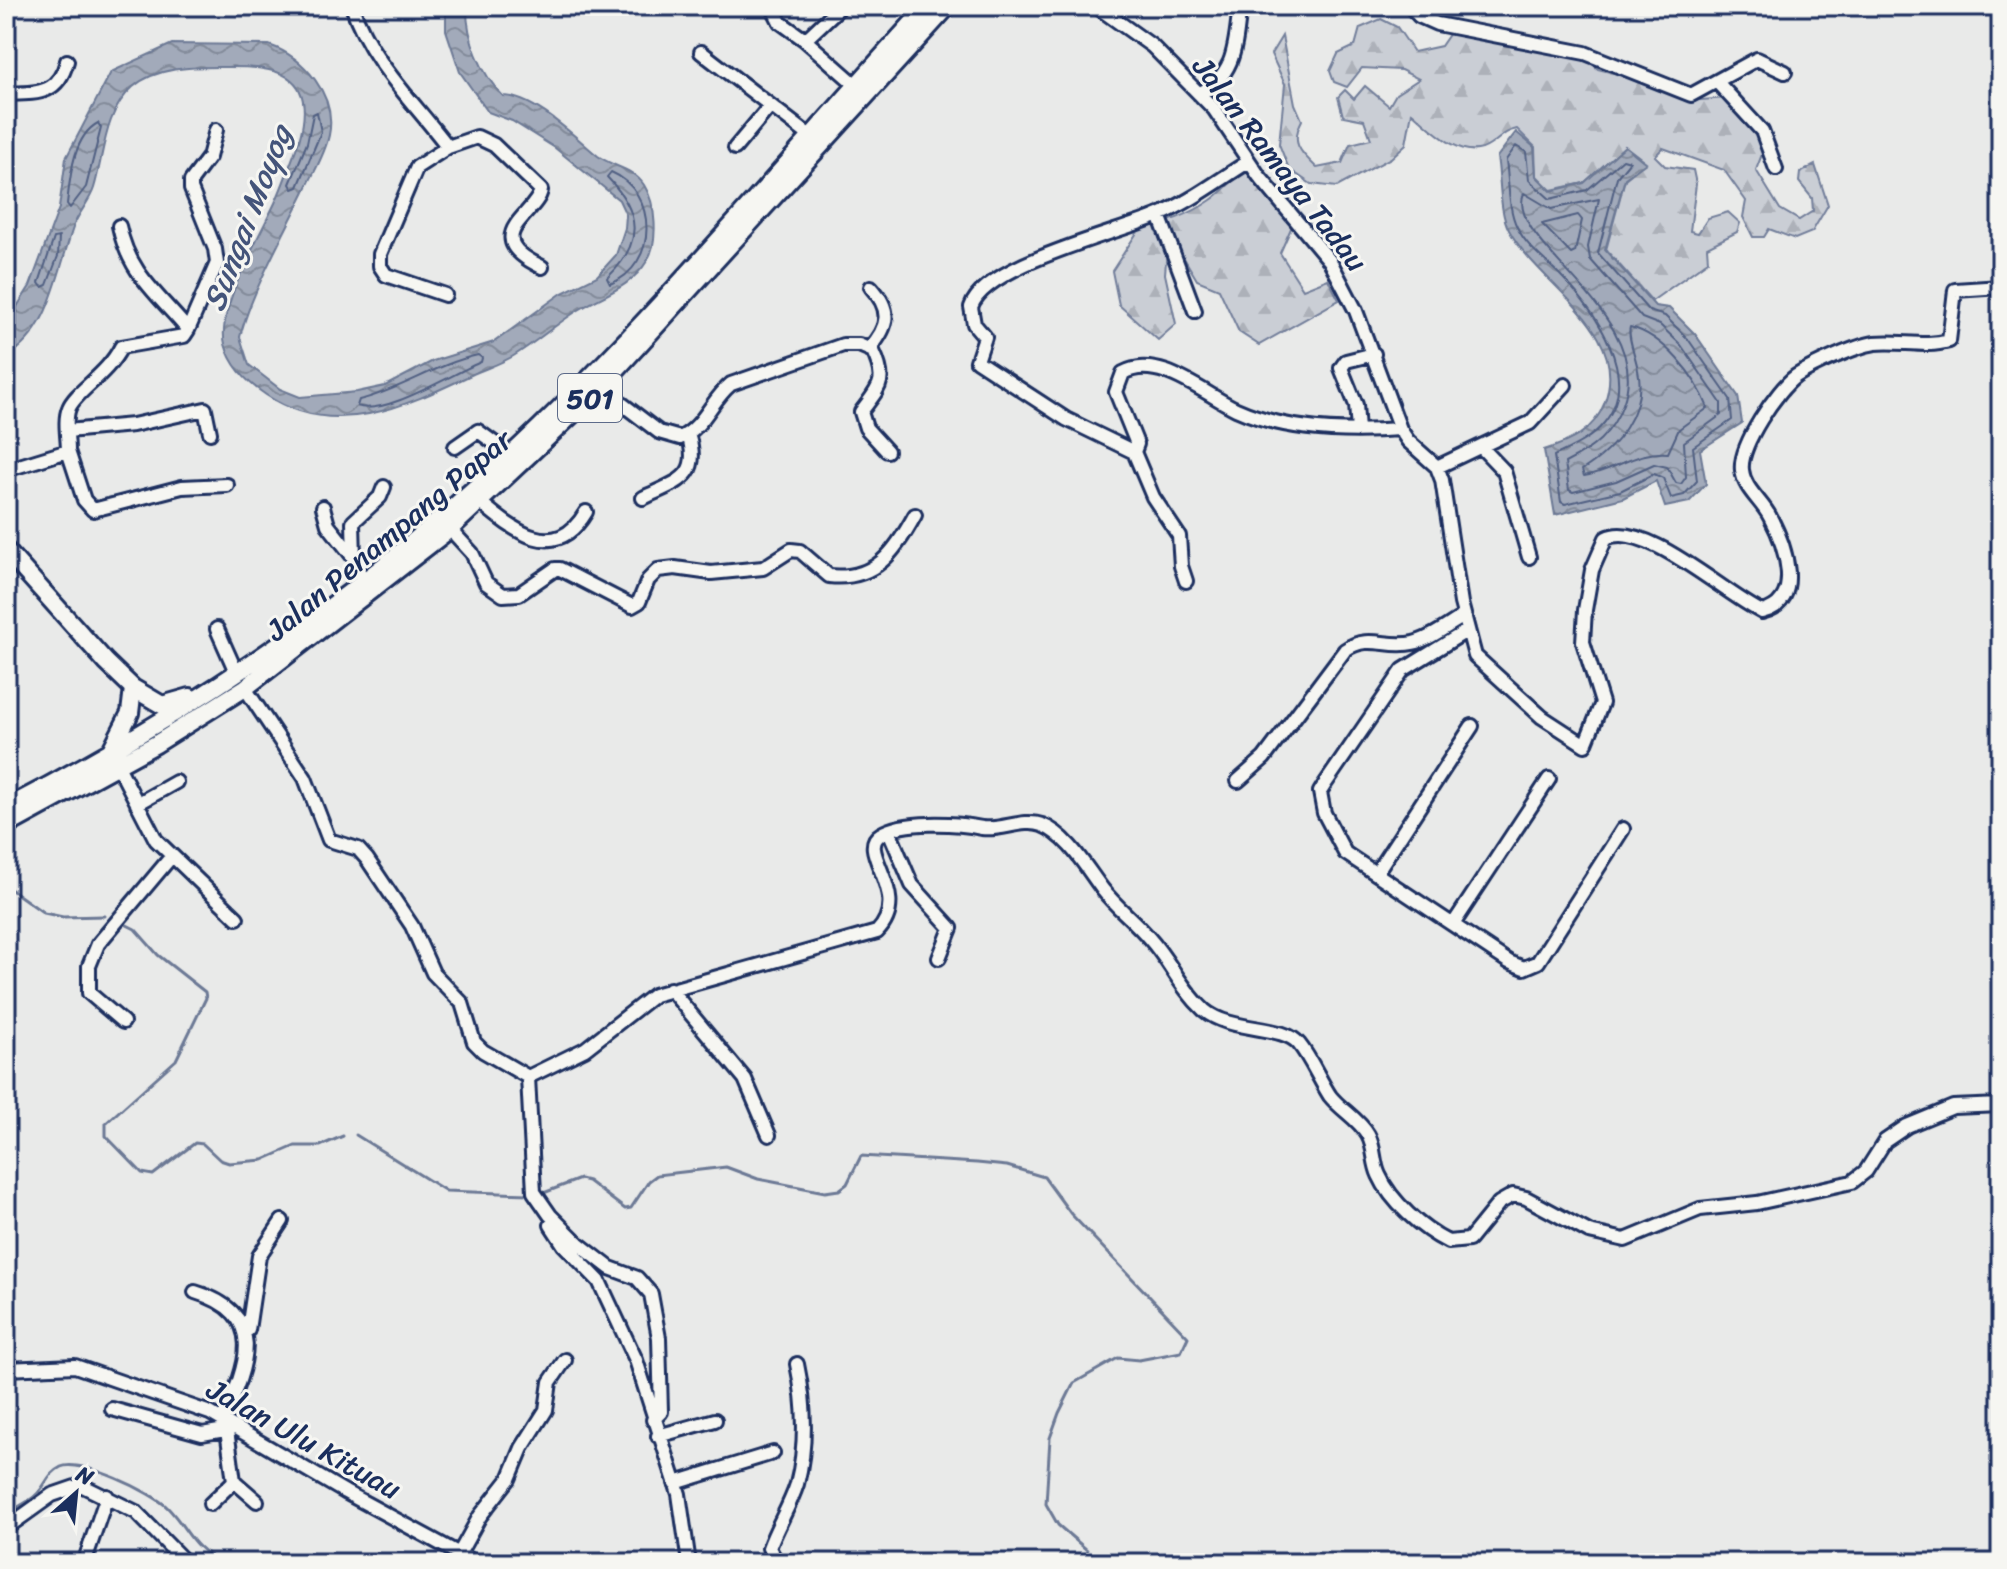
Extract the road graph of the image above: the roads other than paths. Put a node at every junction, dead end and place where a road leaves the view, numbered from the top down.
1 (352, 6) edge
2 (772, 6) edge
3 (841, 6) edge
4 (928, 6) edge
5 (948, 6) edge
6 (1096, 6) edge
7 (1240, 6) edge
8 (1410, 6) edge
9 (805, 40) junction
10 (701, 52) dead end
11 (67, 61) dead end
12 (1785, 72) dead end
13 (1717, 82) junction
14 (856, 85) junction
15 (6, 94) edge
16 (1199, 94) junction
17 (770, 106) junction
18 (216, 130) dead end
19 (810, 136) junction
20 (448, 147) junction
21 (735, 148) dead end
22 (1248, 162) junction
23 (1776, 169) dead end
24 (1159, 215) junction
25 (119, 226) dead end
26 (542, 267) dead end
27 (871, 287) dead end
28 (2001, 287) edge
29 (445, 295) dead end
30 (1195, 311) dead end
31 (188, 330) junction
32 (870, 348) junction
33 (1374, 354) junction
34 (1565, 385) dead end
35 (593, 395) junction
36 (1400, 429) junction
37 (1358, 430) junction
38 (67, 431) junction
39 (210, 433) dead end
40 (688, 434) junction
41 (455, 447) dead end
42 (1482, 448) junction
43 (68, 451) junction
44 (887, 451) dead end
45 (1134, 452) junction
46 (511, 455) junction
47 (1437, 467) junction
48 (6, 470) edge
49 (227, 485) dead end
50 (384, 487) dead end
51 (643, 498) dead end
52 (480, 502) junction
53 (323, 507) dead end
54 (586, 512) dead end
55 (915, 515) dead end
56 (450, 529) junction
57 (6, 550) edge
58 (1529, 557) dead end
59 (354, 558) junction
60 (1186, 581) dead end
61 (363, 582) junction
62 (1464, 616) junction
63 (217, 629) dead end
64 (1468, 630) junction
65 (241, 681) junction
66 (133, 688) junction
67 (203, 697) junction
68 (157, 725) junction
69 (1472, 726) dead end
70 (156, 744) junction
71 (113, 760) junction
72 (1549, 779) dead end
73 (1238, 781) dead end
74 (176, 782) dead end
75 (137, 804) junction
76 (6, 808) edge
77 (6, 826) edge
78 (1623, 829) dead end
79 (889, 831) junction
80 (171, 857) junction
81 (1376, 873) junction
82 (237, 918) dead end
83 (1454, 923) junction
84 (939, 958) dead end
85 (670, 989) junction
86 (123, 1022) dead end
87 (528, 1077) junction
88 (2001, 1105) edge
89 (769, 1135) dead end
90 (542, 1205) junction
91 (282, 1221) dead end
92 (589, 1268) junction
93 (610, 1268) junction
94 (195, 1292) dead end
95 (248, 1347) junction
96 (565, 1360) dead end
97 (797, 1364) dead end
98 (6, 1369) edge
99 (112, 1409) dead end
100 (653, 1420) junction
101 (715, 1420) dead end
102 (225, 1423) junction
103 (658, 1436) junction
104 (773, 1453) dead end
105 (234, 1481) junction
106 (675, 1483) junction
107 (107, 1496) junction
108 (257, 1501) dead end
109 (210, 1504) dead end
110 (6, 1528) edge
111 (459, 1554) junction
112 (84, 1563) edge
113 (186, 1563) edge
114 (476, 1563) edge
115 (689, 1563) edge
116 (777, 1563) edge

1 - 20 street
2 - 9 street
3 - 9 street
4 - 14 main road, Jalan Penampang Papar / 501
5 - 35 main road, Jalan Penampang Papar / 501
6 - 16 street, Jalan Ramaya Tadau
7 - 16 street
8 - 13 street
9 - 14 street
10 - 17 street
11 - 15 street
12 - 13 street
13 - 23 street
14 - 19 main road, Jalan Penampang Papar / 501
16 - 22 street, Jalan Ramaya Tadau
17 - 19 street
17 - 21 street
18 - 31 street
19 - 46 main road, Jalan Penampang Papar / 501
20 - 26 street
20 - 29 street
22 - 24 street
22 - 33 street, Jalan Ramaya Tadau
24 - 30 street
24 - 45 street
25 - 31 street
27 - 32 street
28 - 64 street
31 - 38 street
32 - 40 street
32 - 44 street
33 - 36 street, Jalan Ramaya Tadau
33 - 37 street
34 - 42 street
35 - 40 street
35 - 52 main road, Jalan Penampang Papar / 501
36 - 37 street
36 - 47 street
37 - 45 street
38 - 39 street
38 - 43 street
40 - 51 street
41 - 46 street
42 - 47 street
42 - 58 street
43 - 48 street
43 - 49 street
45 - 60 street
46 - 61 main road, Jalan Penampang Papar / 501
47 - 62 street
50 - 59 street
52 - 54 street
52 - 56 main road, Jalan Penampang Papar / 501
53 - 59 street
55 - 56 street
56 - 65 main road, Jalan Penampang Papar / 501
57 - 66 main road
59 - 61 street
61 - 65 main road, Jalan Penampang Papar / 501
62 - 64 street
62 - 73 street
63 - 65 street
64 - 81 street
65 - 67 main road, Jalan Penampang Papar / 501
65 - 70 main road, Jalan Penampang Papar / 501
65 - 87 street
66 - 67 main road
66 - 68 main road
66 - 71 main road
67 - 68 main road, Jalan Penampang Papar / 501
68 - 70 main road
68 - 71 main road, Jalan Penampang Papar / 501
69 - 81 street
70 - 71 main road, Jalan Penampang Papar / 501
71 - 75 street
71 - 76 main road, Jalan Penampang Papar / 501
71 - 77 main road, Jalan Penampang Papar / 501
72 - 83 street
74 - 75 street
75 - 80 street
78 - 83 street
79 - 84 street
79 - 85 street
79 - 88 street
80 - 82 street
80 - 86 street
81 - 83 street
85 - 87 street
85 - 89 street
87 - 90 street
90 - 92 street
90 - 93 street
91 - 95 street
92 - 93 street
92 - 100 street
93 - 100 street
94 - 95 street
95 - 102 street
96 - 111 street
97 - 116 street
98 - 102 street, Jalan Ulu Kituau
99 - 102 street
100 - 103 street
101 - 103 street
102 - 105 street
102 - 111 street, Jalan Ulu Kituau
103 - 106 street
104 - 106 street
105 - 108 street
105 - 109 street
106 - 115 street
107 - 110 street
107 - 112 street
107 - 113 street
111 - 114 street, Jalan Ulu Kituau

